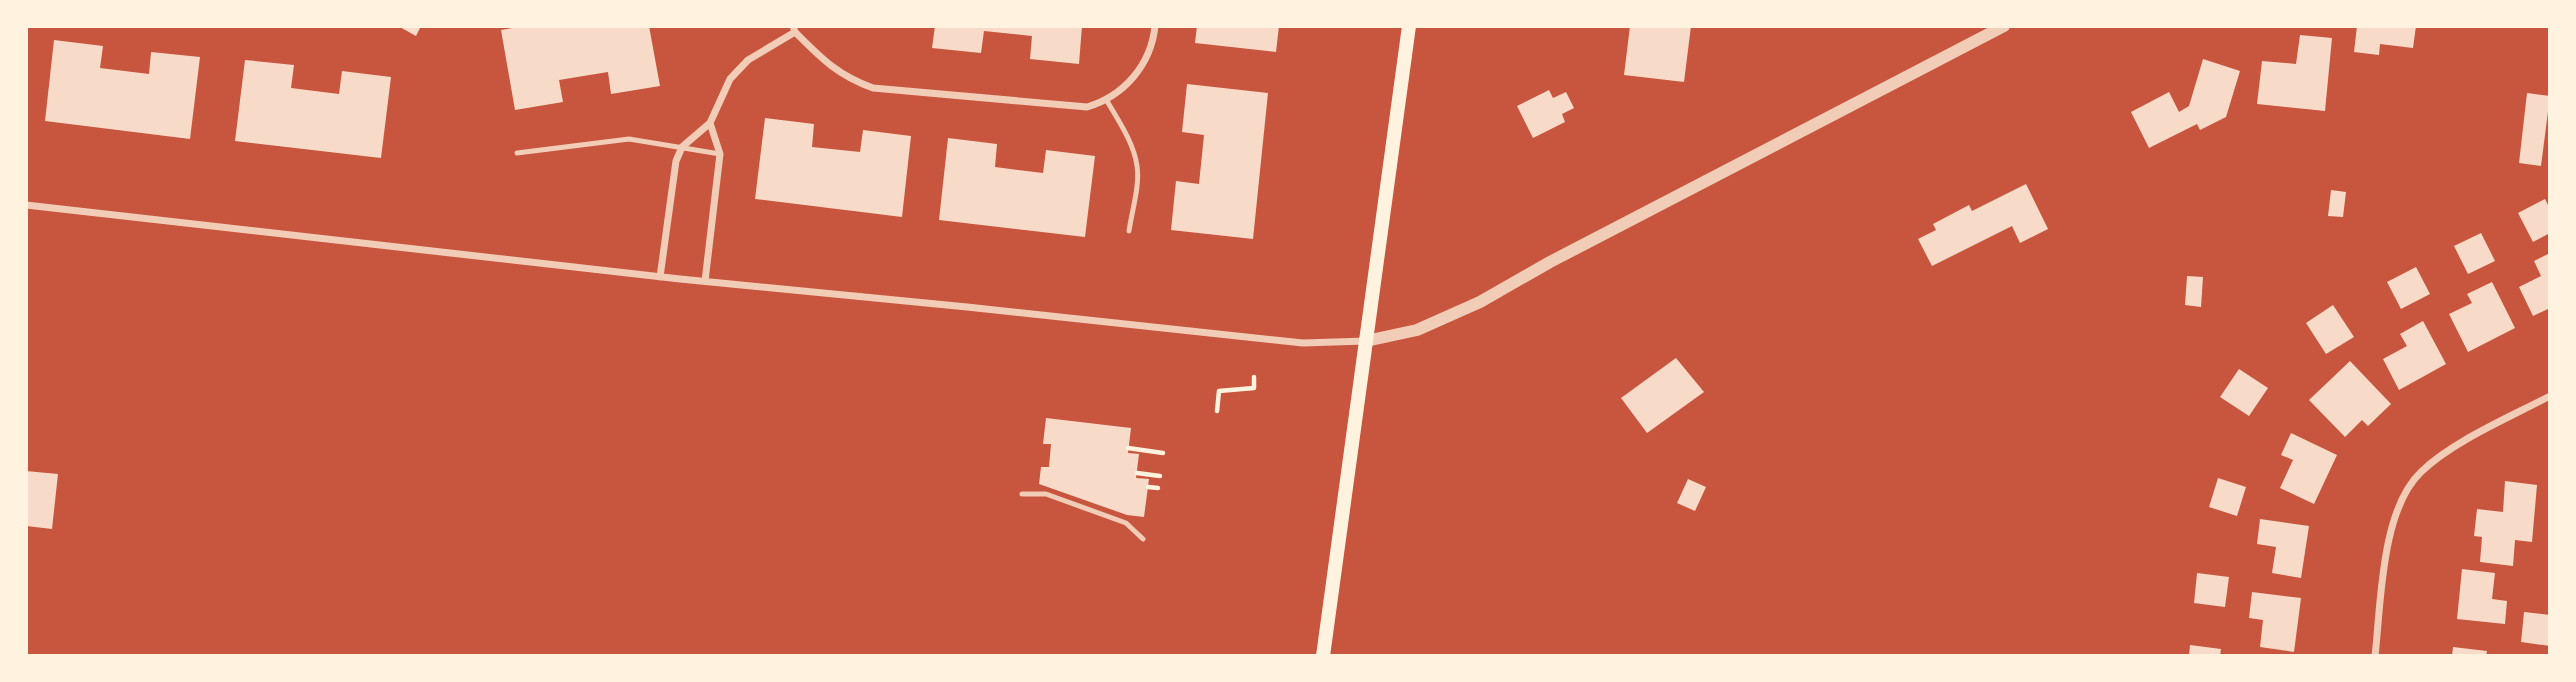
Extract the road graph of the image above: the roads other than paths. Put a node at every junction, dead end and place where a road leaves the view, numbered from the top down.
1 (1155, 26) edge
2 (1409, 26) edge
3 (2004, 26) edge
4 (794, 29) edge
5 (1107, 101) junction
6 (710, 123) junction
7 (682, 147) junction
8 (517, 153) dead end
9 (720, 154) junction
10 (26, 205) edge
11 (1129, 231) dead end
12 (660, 277) junction
13 (705, 282) junction
14 (1366, 341) junction
15 (2550, 396) edge
16 (1022, 494) dead end
17 (1143, 539) dead end
18 (1323, 656) edge
19 (2375, 656) edge

1 - 5 street
2 - 14 main road
3 - 14 street
4 - 5 street
4 - 6 street
5 - 11 lane
6 - 7 street
6 - 9 street
7 - 8 lane
7 - 9 lane
7 - 12 street
9 - 13 street
10 - 12 street
12 - 13 street
13 - 14 street
14 - 18 main road
15 - 19 street
16 - 17 lane

